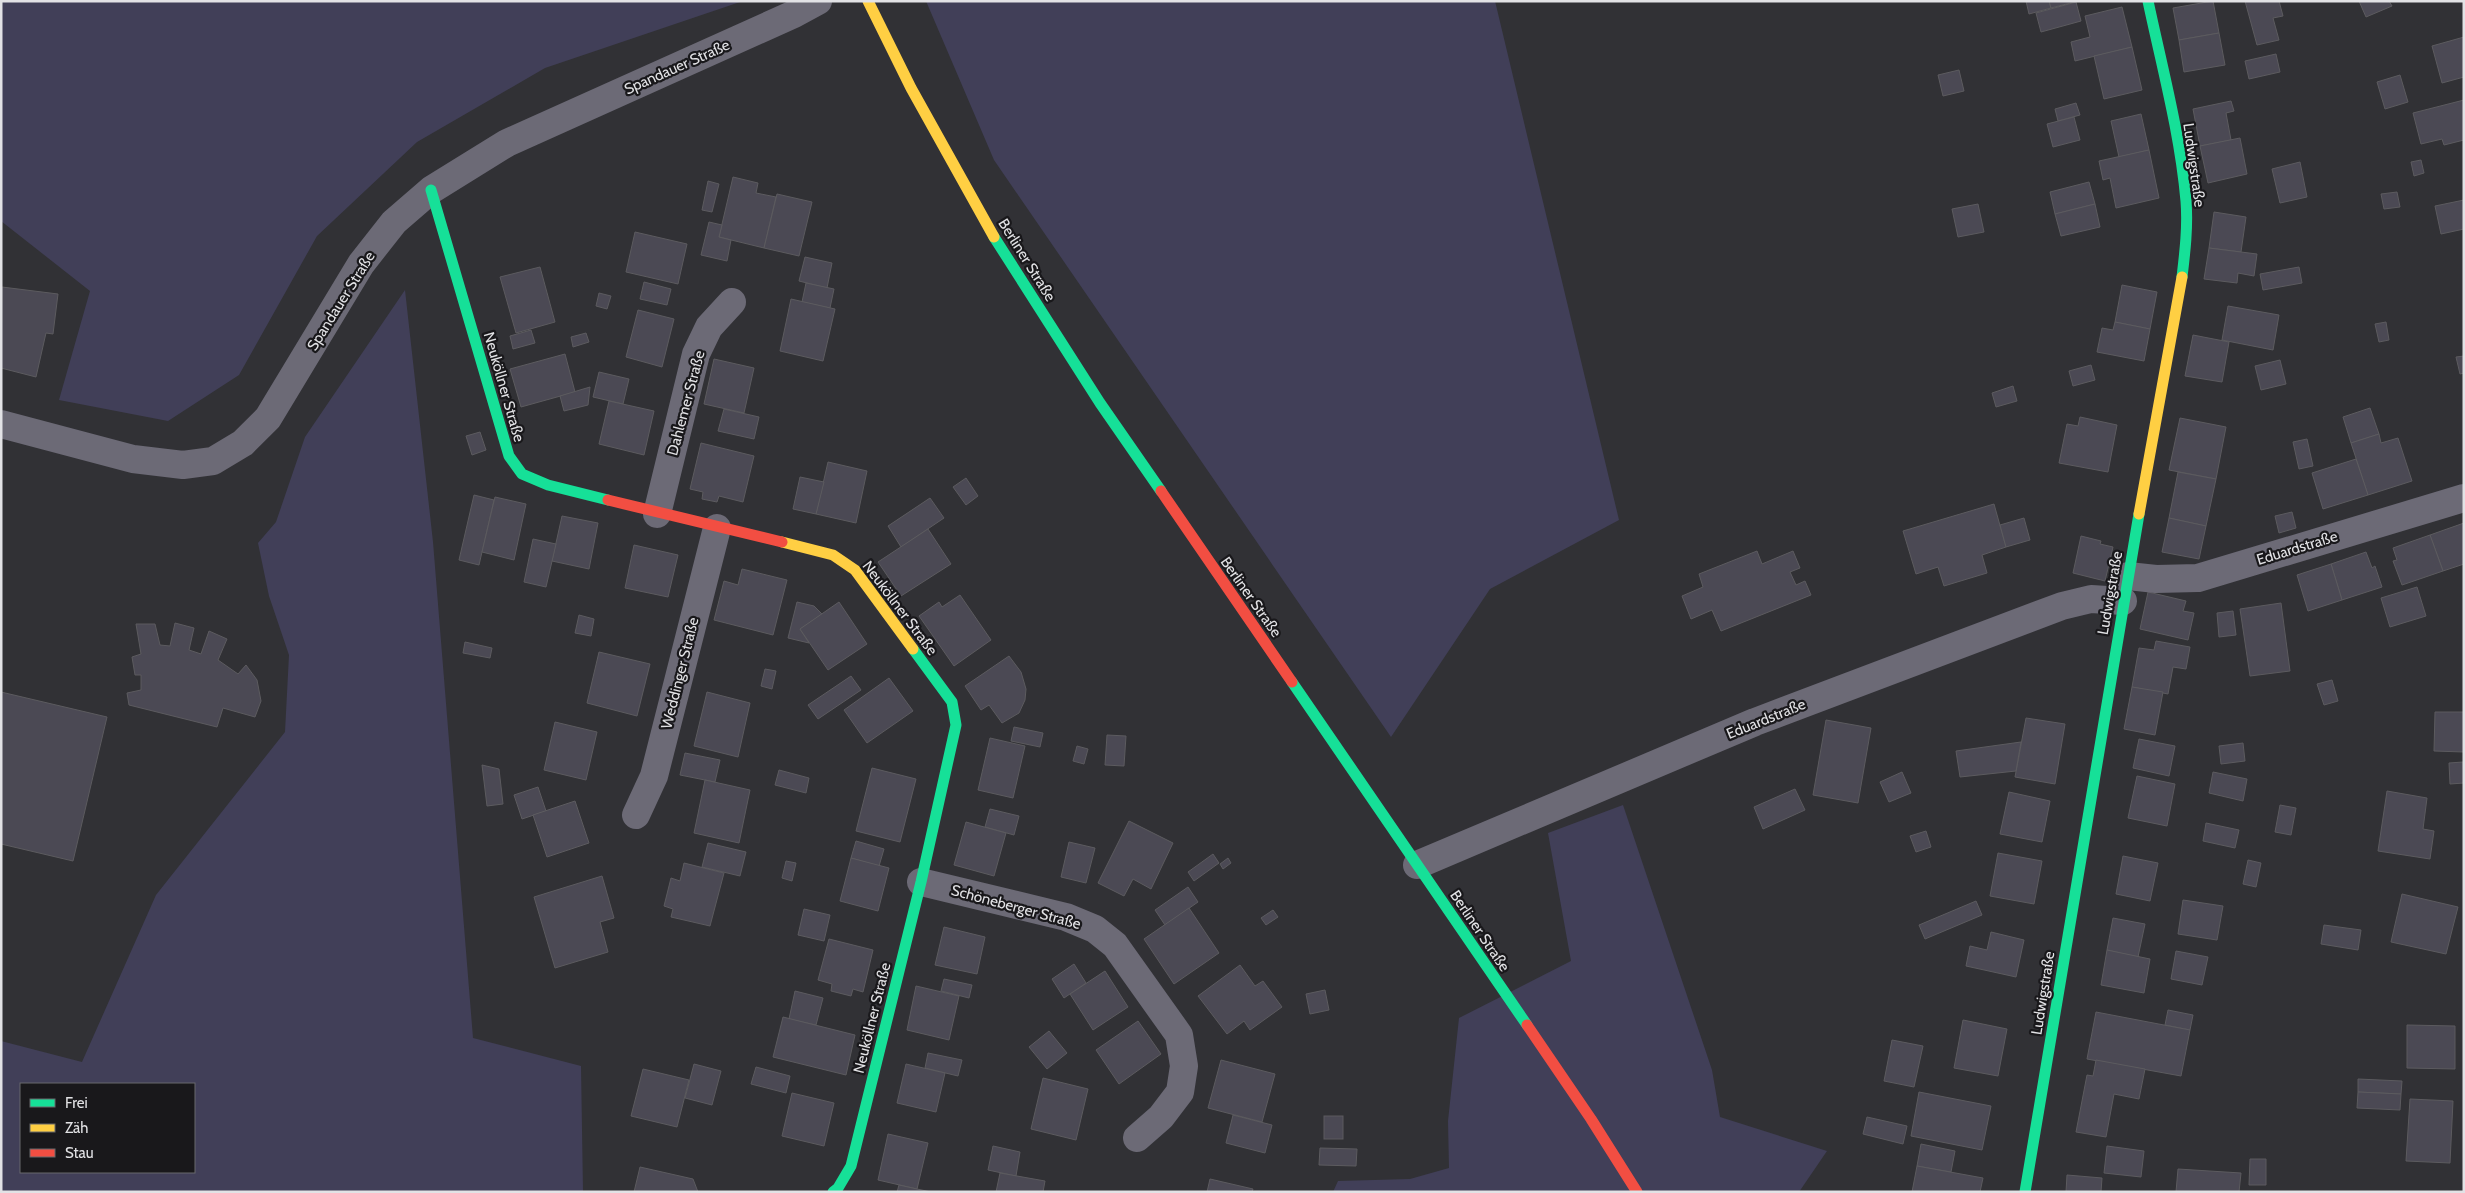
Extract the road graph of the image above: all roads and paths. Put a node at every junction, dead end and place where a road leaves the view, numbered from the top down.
1 (818, 1) edge
2 (868, 1) edge
3 (2148, 1) edge
4 (431, 190) junction
5 (732, 302) dead end
6 (1, 424) edge
7 (2464, 498) edge
8 (657, 514) junction
9 (717, 528) junction
10 (2125, 589) junction
11 (636, 815) dead end
12 (1417, 865) junction
13 (921, 882) junction
14 (1137, 1138) dead end
15 (833, 1192) edge
16 (1637, 1192) edge
17 (2025, 1192) edge

1 - 4 street, Spandauer Straße
2 - 12 street, Berliner Straße
3 - 10 street, Ludwigstraße
4 - 6 street, Spandauer Straße
4 - 8 street, Neuköllner Straße
5 - 8 street, Dahlemer Straße
7 - 10 street, Eduardstraße
8 - 9 street, Neuköllner Straße
9 - 11 street, Weddinger Straße
9 - 13 street, Neuköllner Straße
10 - 12 street, Eduardstraße
10 - 17 street, Ludwigstraße
12 - 16 street, Berliner Straße
13 - 14 street, Schöneberger Straße
13 - 15 street, Neuköllner Straße

